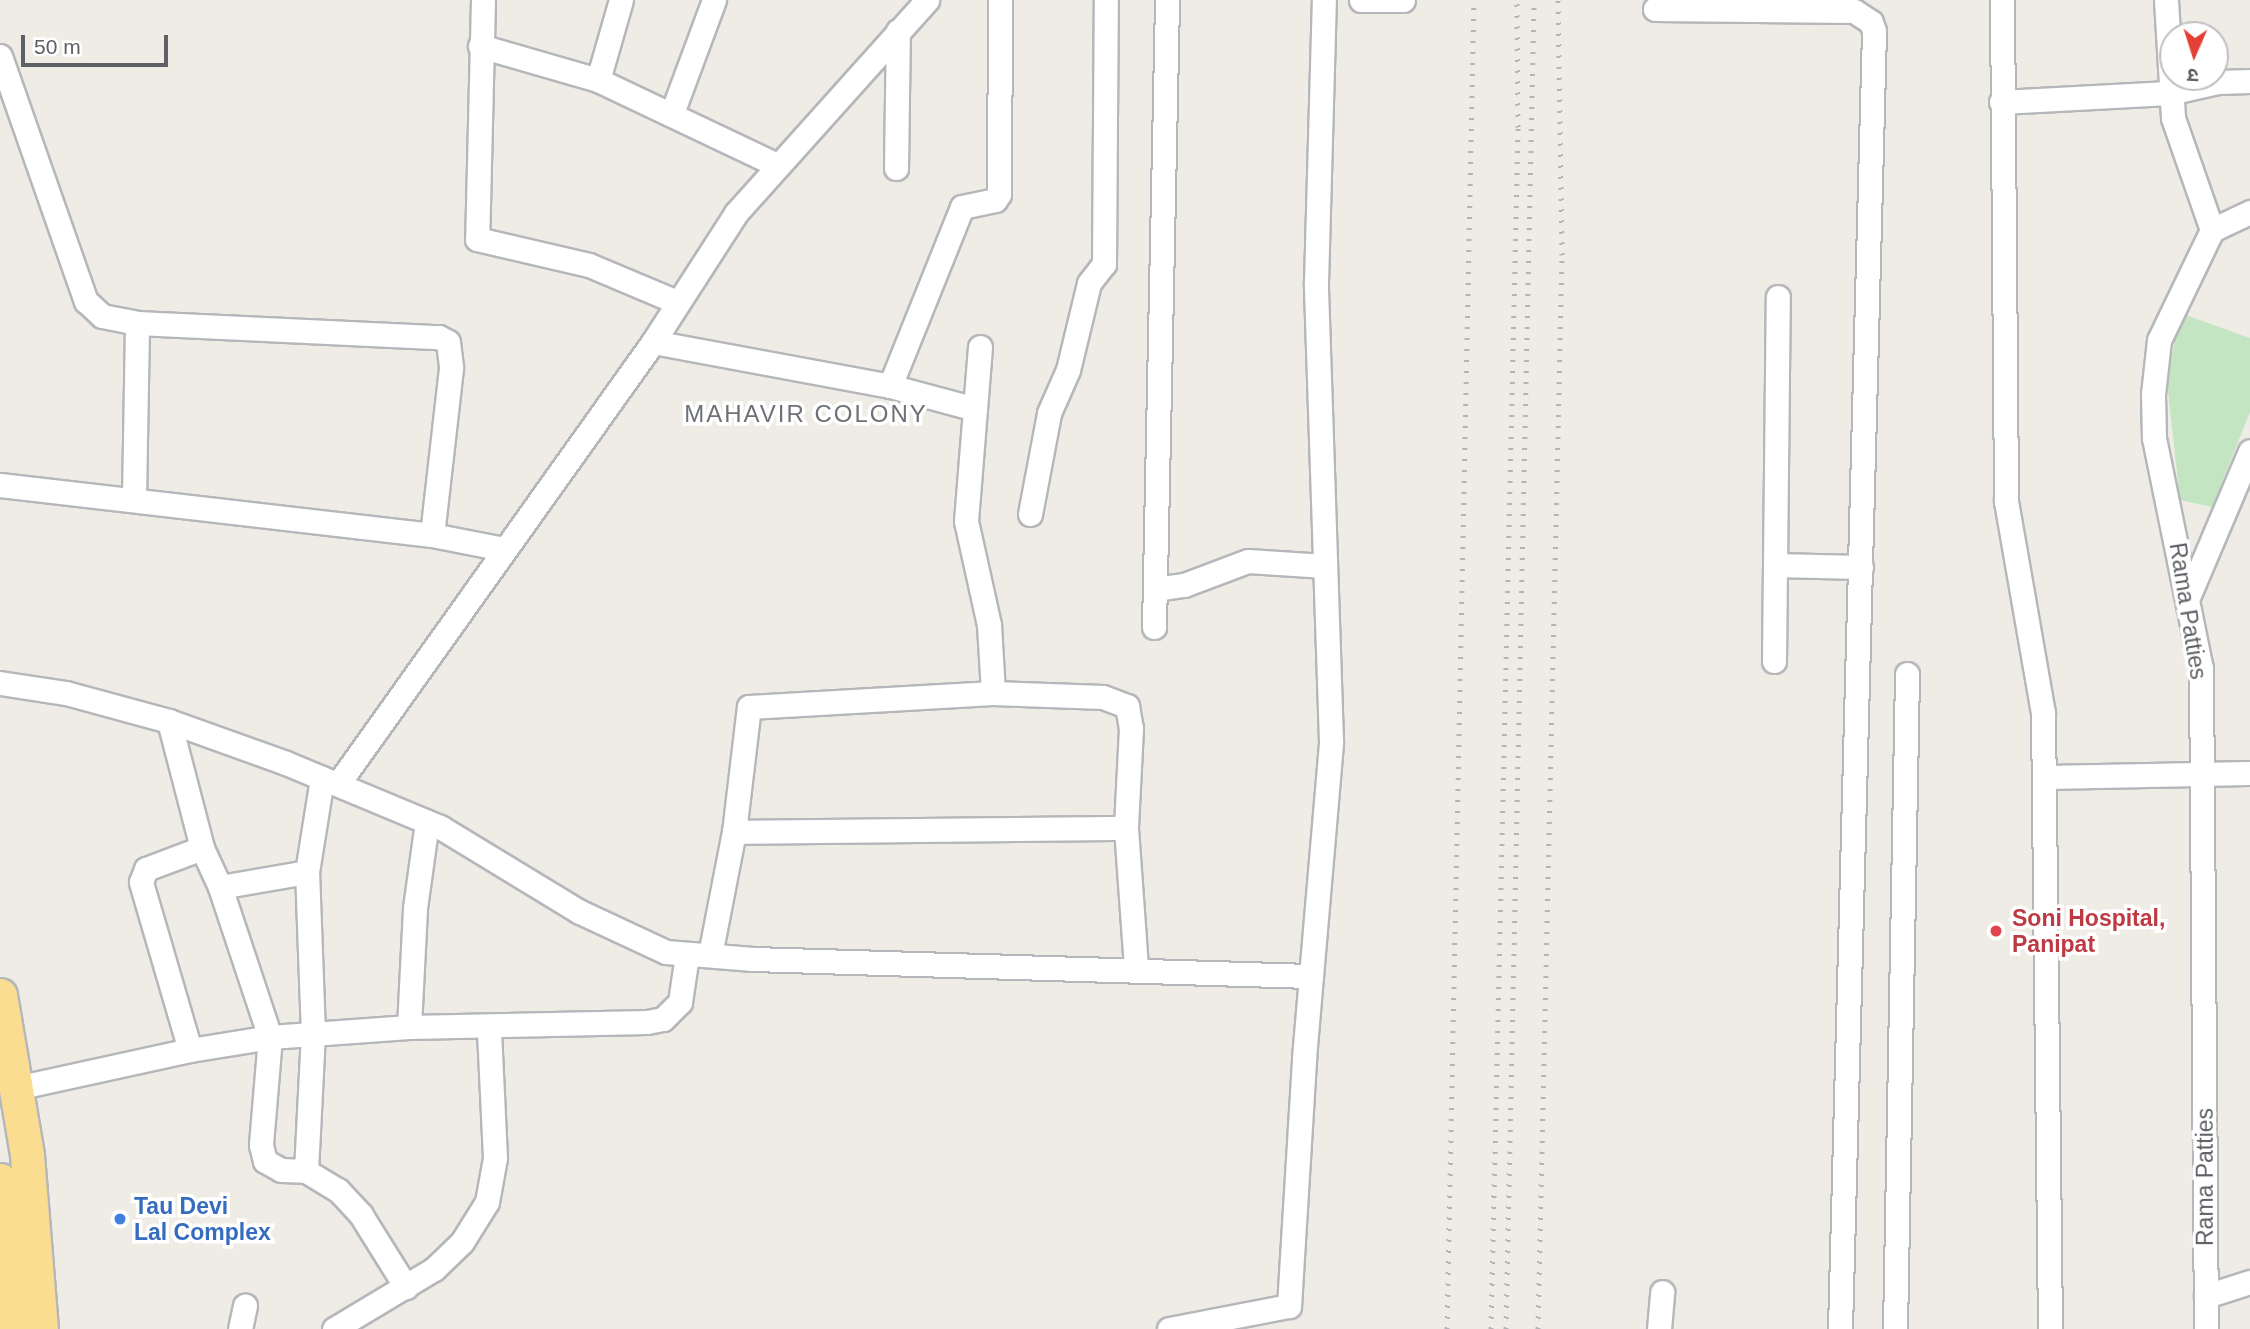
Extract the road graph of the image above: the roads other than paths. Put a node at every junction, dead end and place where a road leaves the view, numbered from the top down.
1 (483, 0) edge
2 (621, 0) edge
3 (714, 0) edge
4 (927, 0) edge
5 (1000, 0) edge
6 (1106, 0) edge
7 (1167, 0) edge
8 (1324, 0) edge
9 (1361, 0) edge
10 (1403, 0) edge
11 (2002, 0) edge
12 (2166, 0) edge
13 (1656, 9) dead end
14 (898, 31) junction
15 (480, 46) junction
16 (0, 56) edge
17 (598, 79) junction
18 (2250, 81) edge
19 (2169, 93) junction
20 (2001, 102) junction
21 (672, 113) junction
22 (777, 164) junction
23 (896, 168) dead end
24 (2250, 212) edge
25 (2212, 230) junction
26 (1778, 298) dead end
27 (677, 302) junction
28 (137, 323) junction
29 (653, 342) junction
30 (980, 347) dead end
31 (890, 386) junction
32 (975, 409) junction
33 (2250, 451) edge
34 (0, 485) edge
35 (134, 498) junction
36 (1030, 514) dead end
37 (432, 535) junction
38 (504, 549) junction
39 (1775, 565) junction
40 (1325, 566) junction
41 (1861, 567) junction
42 (1155, 589) junction
43 (2189, 595) junction
44 (1154, 627) dead end
45 (1774, 661) dead end
46 (1907, 674) dead end
47 (0, 683) edge
48 (993, 693) junction
49 (169, 721) junction
50 (2250, 773) edge
51 (2201, 776) junction
52 (2045, 777) junction
53 (330, 781) junction
54 (427, 822) junction
55 (1126, 828) junction
56 (734, 832) junction
57 (202, 848) junction
58 (307, 872) junction
59 (220, 887) junction
60 (687, 955) junction
61 (710, 955) junction
62 (1136, 968) junction
63 (1311, 976) junction
64 (0, 995) edge
65 (410, 1027) junction
66 (489, 1029) junction
67 (313, 1034) junction
68 (270, 1037) junction
69 (190, 1050) junction
70 (16, 1088) junction
71 (306, 1171) junction
72 (0, 1180) edge
73 (2250, 1282) edge
74 (406, 1287) junction
75 (1662, 1292) dead end
76 (2206, 1296) junction
77 (245, 1306) dead end
78 (10, 1329) edge
79 (41, 1329) edge
80 (240, 1329) edge
81 (334, 1329) edge
82 (1169, 1329) edge
83 (1659, 1329) edge
84 (1840, 1329) edge
85 (1895, 1329) edge
86 (2050, 1329) edge
87 (2206, 1329) edge

1 - 15 street
2 - 17 street
3 - 21 street
4 - 14 street
5 - 31 street
6 - 36 street
7 - 42 street
8 - 40 street
9 - 10 street
11 - 20 street
12 - 19 street
13 - 41 street
14 - 22 street
14 - 23 street
15 - 17 street
15 - 27 street
16 - 28 street
17 - 21 street
18 - 19 street
19 - 20 street
19 - 25 street
20 - 52 street
21 - 22 street
22 - 27 street
24 - 25 street
25 - 43 street, Rama Patties
26 - 39 street
27 - 29 street
28 - 35 street
28 - 37 street
29 - 31 street
29 - 38 street
30 - 32 street
31 - 32 street
32 - 48 street
33 - 43 street
34 - 35 street
35 - 37 street
37 - 38 street
38 - 53 street
39 - 41 street
39 - 45 street
40 - 42 street
40 - 63 street
41 - 84 street
42 - 44 street
43 - 51 street, Rama Patties
46 - 85 street
47 - 49 street
48 - 55 street
48 - 56 street
49 - 53 street
49 - 57 street
50 - 51 street
51 - 52 street
51 - 76 street, Rama Patties
52 - 86 street
53 - 54 street
53 - 58 street
54 - 60 street
54 - 65 street
55 - 56 street
55 - 62 street
56 - 61 street
57 - 59 street
57 - 69 street
58 - 59 street
58 - 67 street
59 - 68 street
60 - 61 street
60 - 66 street
61 - 62 street
62 - 63 street
63 - 82 street
64 - 70 highway
65 - 66 street
65 - 67 street
66 - 74 street
67 - 68 street
67 - 71 street
68 - 69 street
68 - 71 street
69 - 70 street
70 - 79 highway
71 - 74 street
72 - 78 highway
73 - 76 street
74 - 81 street
75 - 83 street
76 - 87 street, Rama Patties
77 - 80 street

